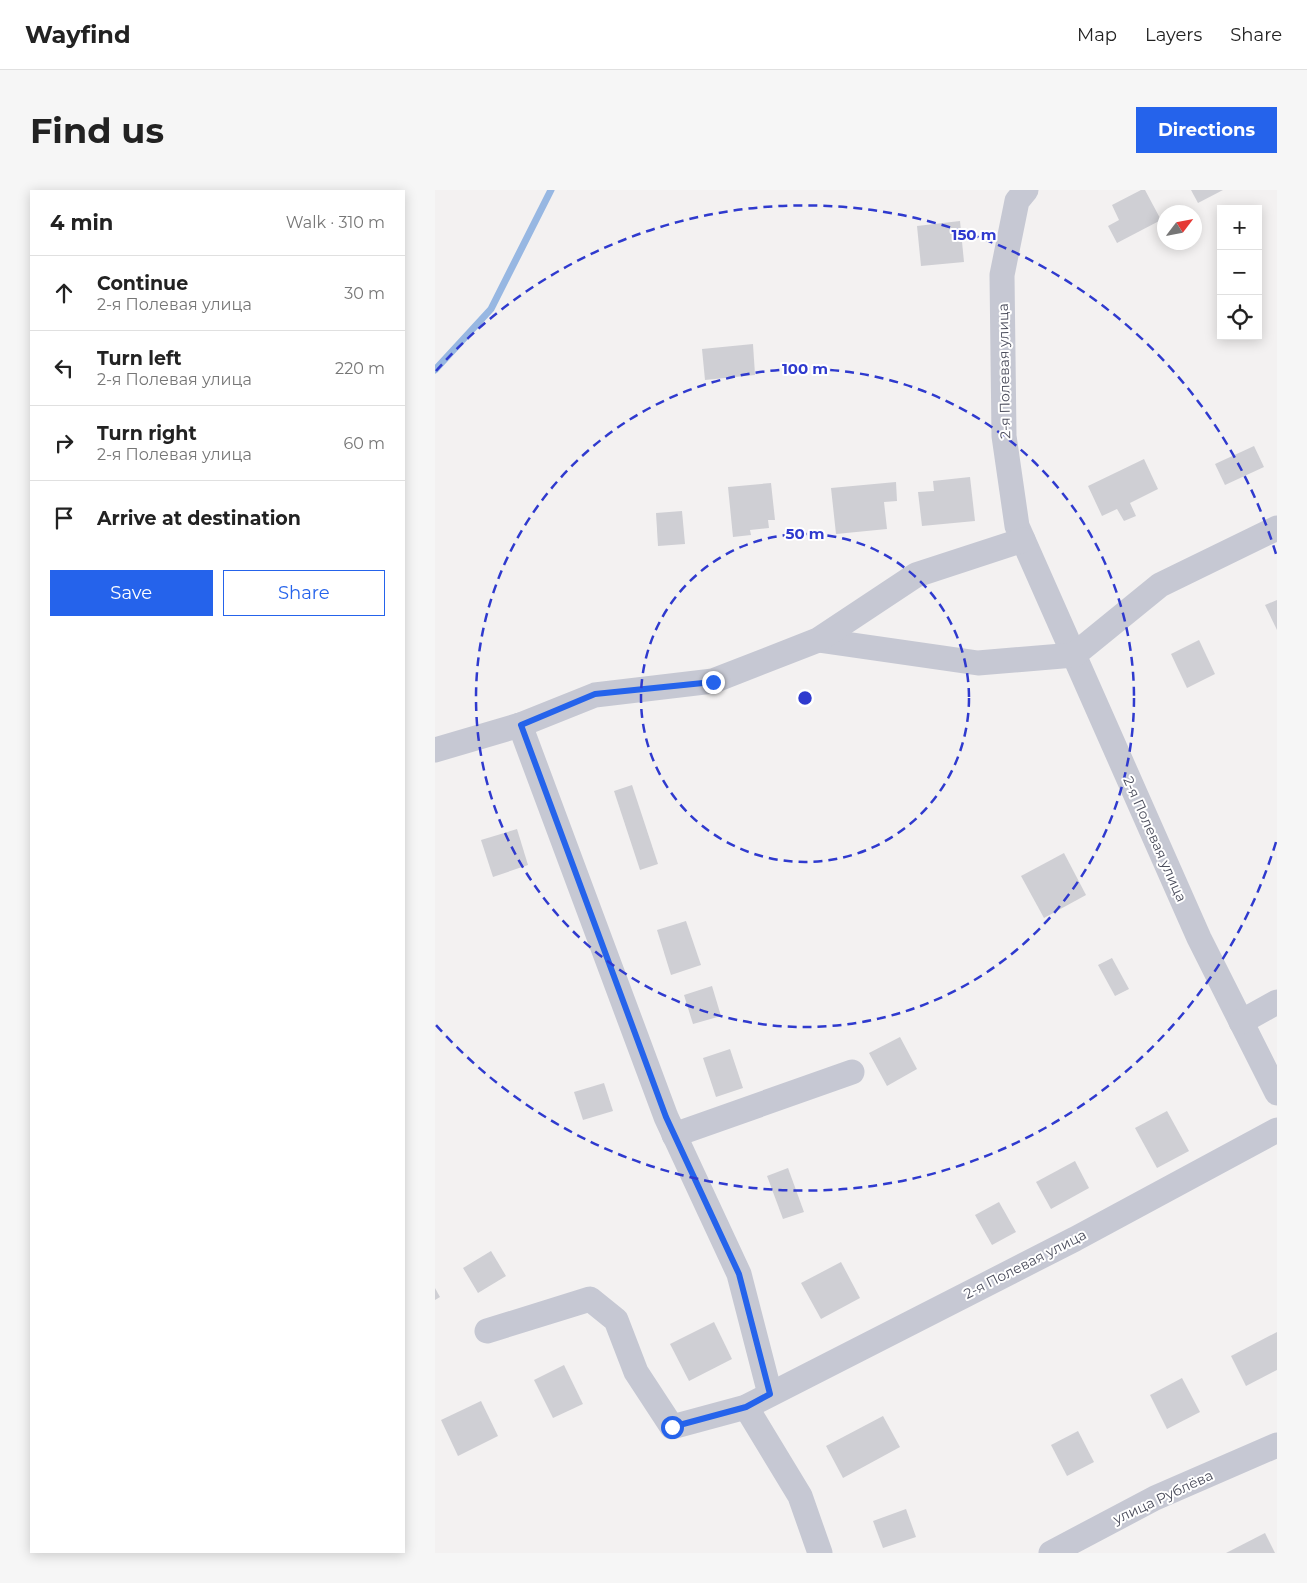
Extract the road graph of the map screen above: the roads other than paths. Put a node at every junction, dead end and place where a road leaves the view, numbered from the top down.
1 (1019, 194) edge
2 (1277, 528) edge
3 (1023, 540) junction
4 (819, 640) junction
5 (1074, 655) junction
6 (521, 725) junction
7 (435, 750) edge
8 (1277, 1002) edge
9 (1241, 1022) junction
10 (852, 1072) dead end
11 (1277, 1093) edge
12 (1277, 1130) edge
13 (674, 1135) junction
14 (487, 1331) dead end
15 (770, 1394) junction
16 (746, 1407) junction
17 (1277, 1445) edge
18 (820, 1553) edge
19 (1051, 1553) edge

1 - 3 street, 2-я Полевая улица
2 - 5 street
3 - 4 street
3 - 5 street, 2-я Полевая улица
4 - 5 street
4 - 6 street
5 - 9 street, 2-я Полевая улица
6 - 7 street
6 - 13 street
8 - 9 street
9 - 11 street, 2-я Полевая улица
10 - 13 street
12 - 15 street, 2-я Полевая улица
13 - 15 street
14 - 16 street, 2-я Полевая улица
15 - 16 street, 2-я Полевая улица
16 - 18 street
17 - 19 street, улица Рублёва

